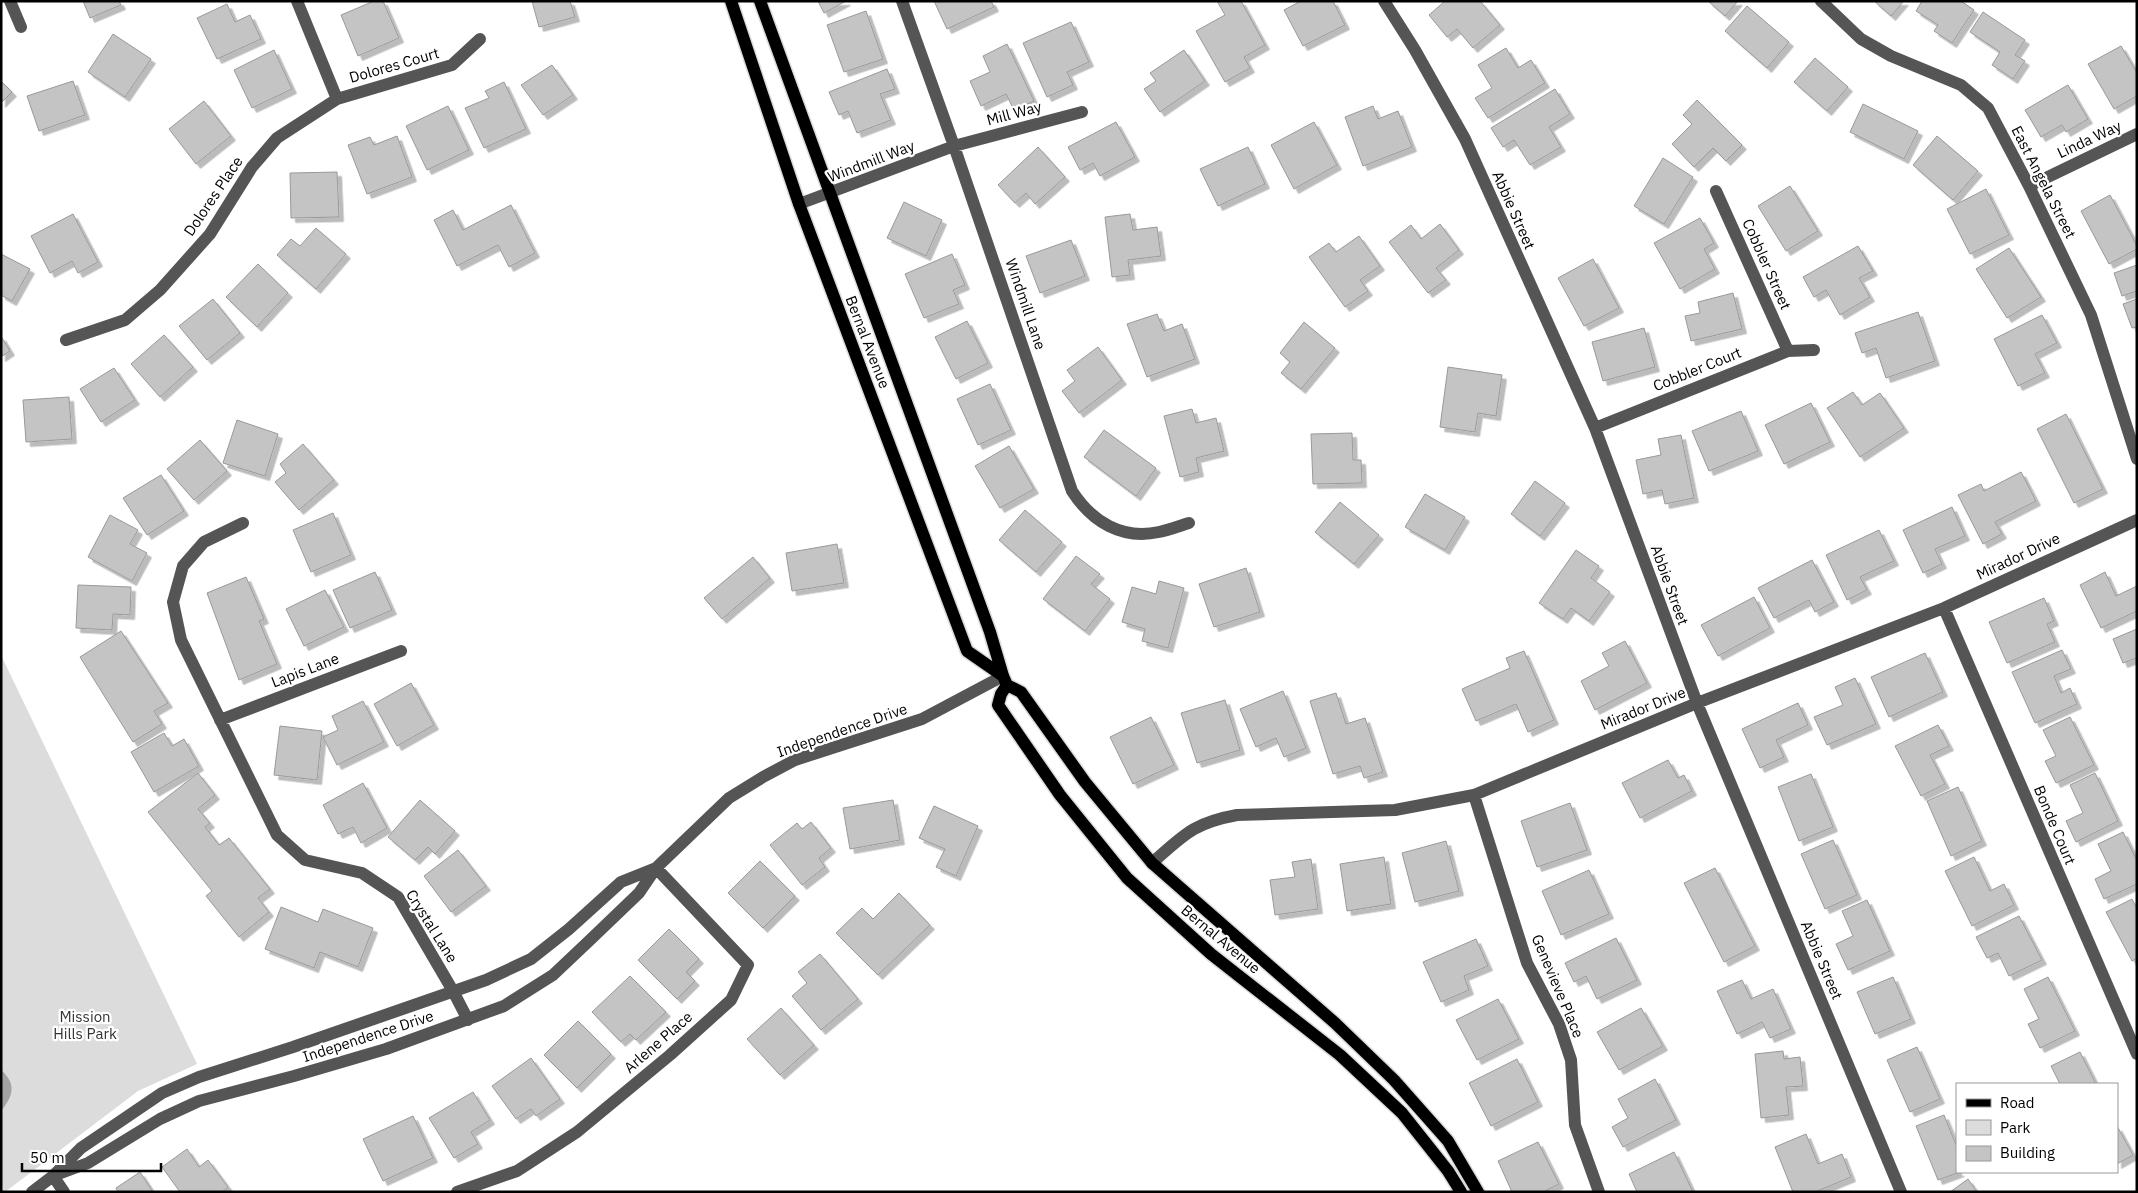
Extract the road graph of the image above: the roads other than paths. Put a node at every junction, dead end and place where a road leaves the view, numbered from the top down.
1 (10, 1) edge
2 (297, 1) edge
3 (732, 1) edge
4 (760, 1) edge
5 (902, 1) edge
6 (1384, 1) edge
7 (1821, 1) edge
8 (21, 27) dead end
9 (480, 39) dead end
10 (337, 99) junction
11 (1082, 112) dead end
12 (2137, 134) edge
13 (954, 146) junction
14 (2029, 186) junction
15 (1716, 191) dead end
16 (830, 194) junction
17 (798, 204) junction
18 (66, 340) dead end
19 (1814, 350) dead end
20 (1788, 351) junction
21 (1595, 428) junction
22 (2137, 459) edge
23 (2137, 520) edge
24 (1189, 523) dead end
25 (244, 524) dead end
26 (1944, 608) junction
27 (401, 651) dead end
28 (1005, 681) junction
29 (1697, 703) junction
30 (220, 720) junction
31 (1474, 795) junction
32 (1152, 864) junction
33 (656, 868) junction
34 (453, 991) junction
35 (468, 1020) junction
36 (2137, 1054) edge
37 (53, 1176) junction
38 (32, 1192) edge
39 (64, 1192) edge
40 (457, 1192) edge
41 (1461, 1192) edge
42 (1478, 1192) edge
43 (1599, 1192) edge
44 (1901, 1192) edge

1 - 8 street
2 - 10 street
3 - 17 main road, Bernal Avenue
4 - 16 main road, Bernal Avenue
5 - 13 street, Windmill Lane
6 - 21 street, Abbie Street
7 - 14 street, East Angela Street
9 - 10 street, Dolores Court
10 - 18 street, Dolores Place
11 - 13 street, Mill Way
12 - 14 street, Linda Way
13 - 16 street, Windmill Way
13 - 24 street, Windmill Lane
14 - 22 street, East Angela Street
15 - 20 street, Cobbler Street
16 - 17 street, Windmill Way
16 - 28 main road, Bernal Avenue
17 - 28 main road, Bernal Avenue
19 - 20 street, Cobbler Court
20 - 21 street, Cobbler Court
21 - 29 street, Abbie Street
23 - 26 street, Mirador Drive
25 - 30 street, Crystal Lane
26 - 29 street, Mirador Drive
26 - 36 street, Bonde Court
27 - 30 street, Lapis Lane
28 - 32 main road, Bernal Avenue
28 - 33 street, Independence Drive
28 - 41 main road, Bernal Avenue
29 - 31 street, Mirador Drive
29 - 44 street, Abbie Street
30 - 34 street, Crystal Lane
31 - 32 street, Mirador Drive
31 - 43 street, Genevieve Place
32 - 42 main road, Bernal Avenue
33 - 34 street, Independence Drive
33 - 35 street, Independence Drive
33 - 40 street, Arlene Place
34 - 35 street, Crystal Lane
34 - 37 street, Independence Drive
35 - 37 street, Independence Drive
37 - 38 street, Independence Drive
37 - 39 street

